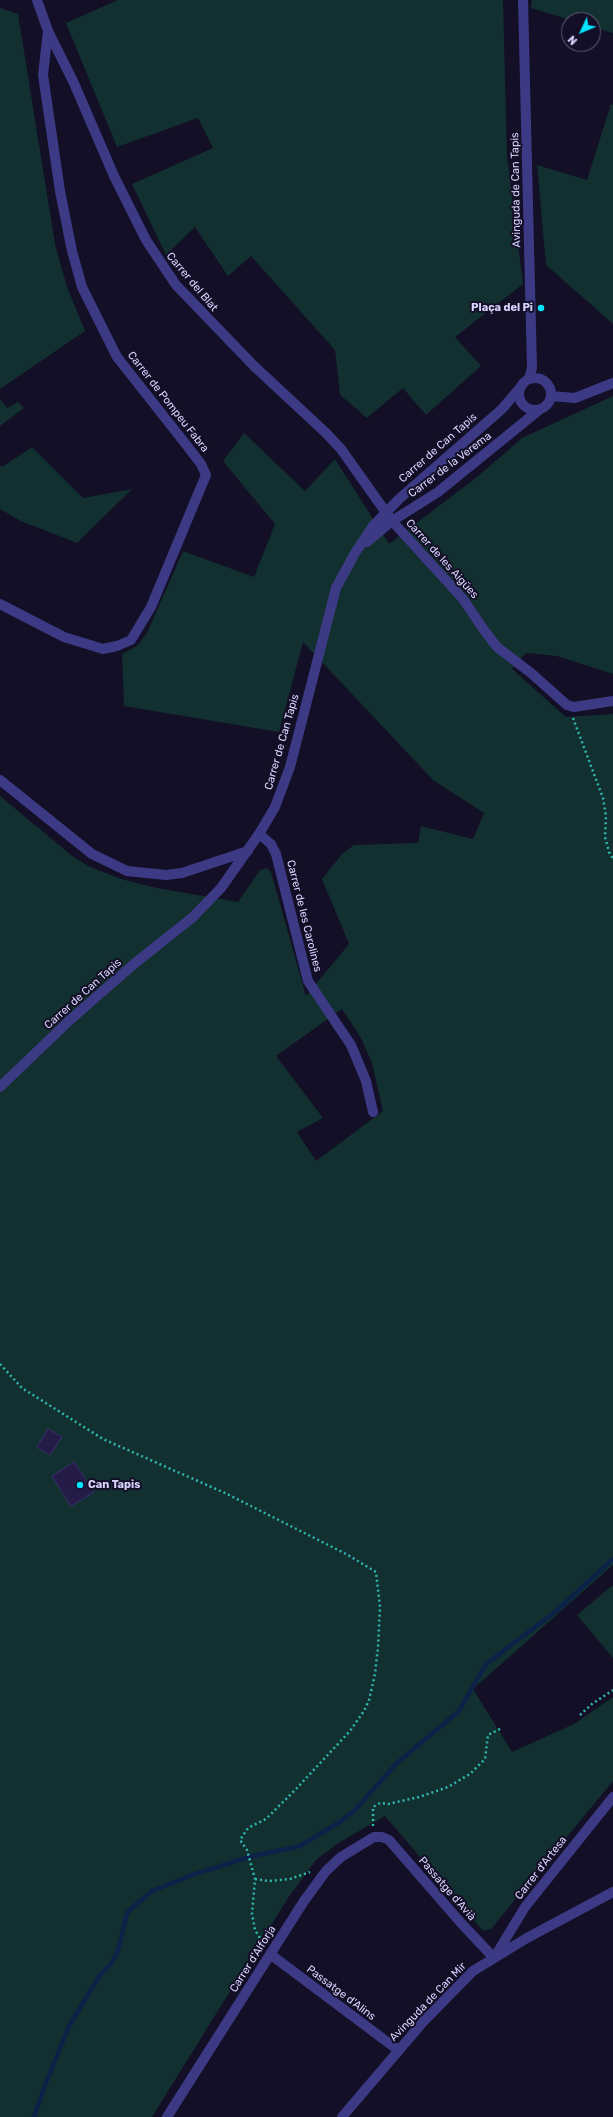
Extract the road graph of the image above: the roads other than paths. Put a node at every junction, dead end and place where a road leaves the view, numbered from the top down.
1 (37, 0) edge
2 (523, 0) edge
3 (48, 31) junction
4 (529, 379) junction
5 (613, 383) edge
6 (519, 389) junction
7 (551, 396) junction
8 (539, 410) junction
9 (386, 512) junction
10 (392, 521) junction
11 (355, 553) junction
12 (0, 604) edge
13 (613, 701) edge
14 (0, 780) edge
15 (259, 834) junction
16 (248, 851) junction
17 (0, 1087) edge
18 (373, 1112) dead end
19 (613, 1797) edge
20 (378, 1837) joint
21 (613, 1892) edge
22 (270, 1954) junction
23 (494, 1958) junction
24 (398, 2050) junction
25 (167, 2117) edge
26 (342, 2117) edge

1 - 3 street, Carrer del Blat
2 - 4 street, Avinguda de Can Tapis
3 - 9 street, Carrer del Blat
3 - 12 street, Carrer de Pompeu Fabra
4 - 6 street
4 - 7 street
5 - 7 street
6 - 8 street
6 - 9 street, Carrer de Can Tapis
7 - 8 street
8 - 10 street, Carrer de la Verema
9 - 10 street, Carrer de les Aigües
9 - 11 street, Carrer de Can Tapis
10 - 11 street, Carrer de la Verema
10 - 13 street, Carrer de les Aigües
11 - 15 street, Carrer de Can Tapis
14 - 16 street
15 - 16 street, Carrer de Can Tapis
15 - 18 street, Carrer de les Carolines
16 - 17 street, Carrer de Can Tapis
19 - 23 street, Carrer d'Artesa
20 - 22 street, Carrer d'Alforja
20 - 23 street, Passatge d'Avià
21 - 23 street, Avinguda de Can Mir
22 - 24 street, Passatge d'Alins
22 - 25 street, Carrer d'Alforja
23 - 24 street, Avinguda de Can Mir
24 - 26 street, Avinguda de Can Mir

